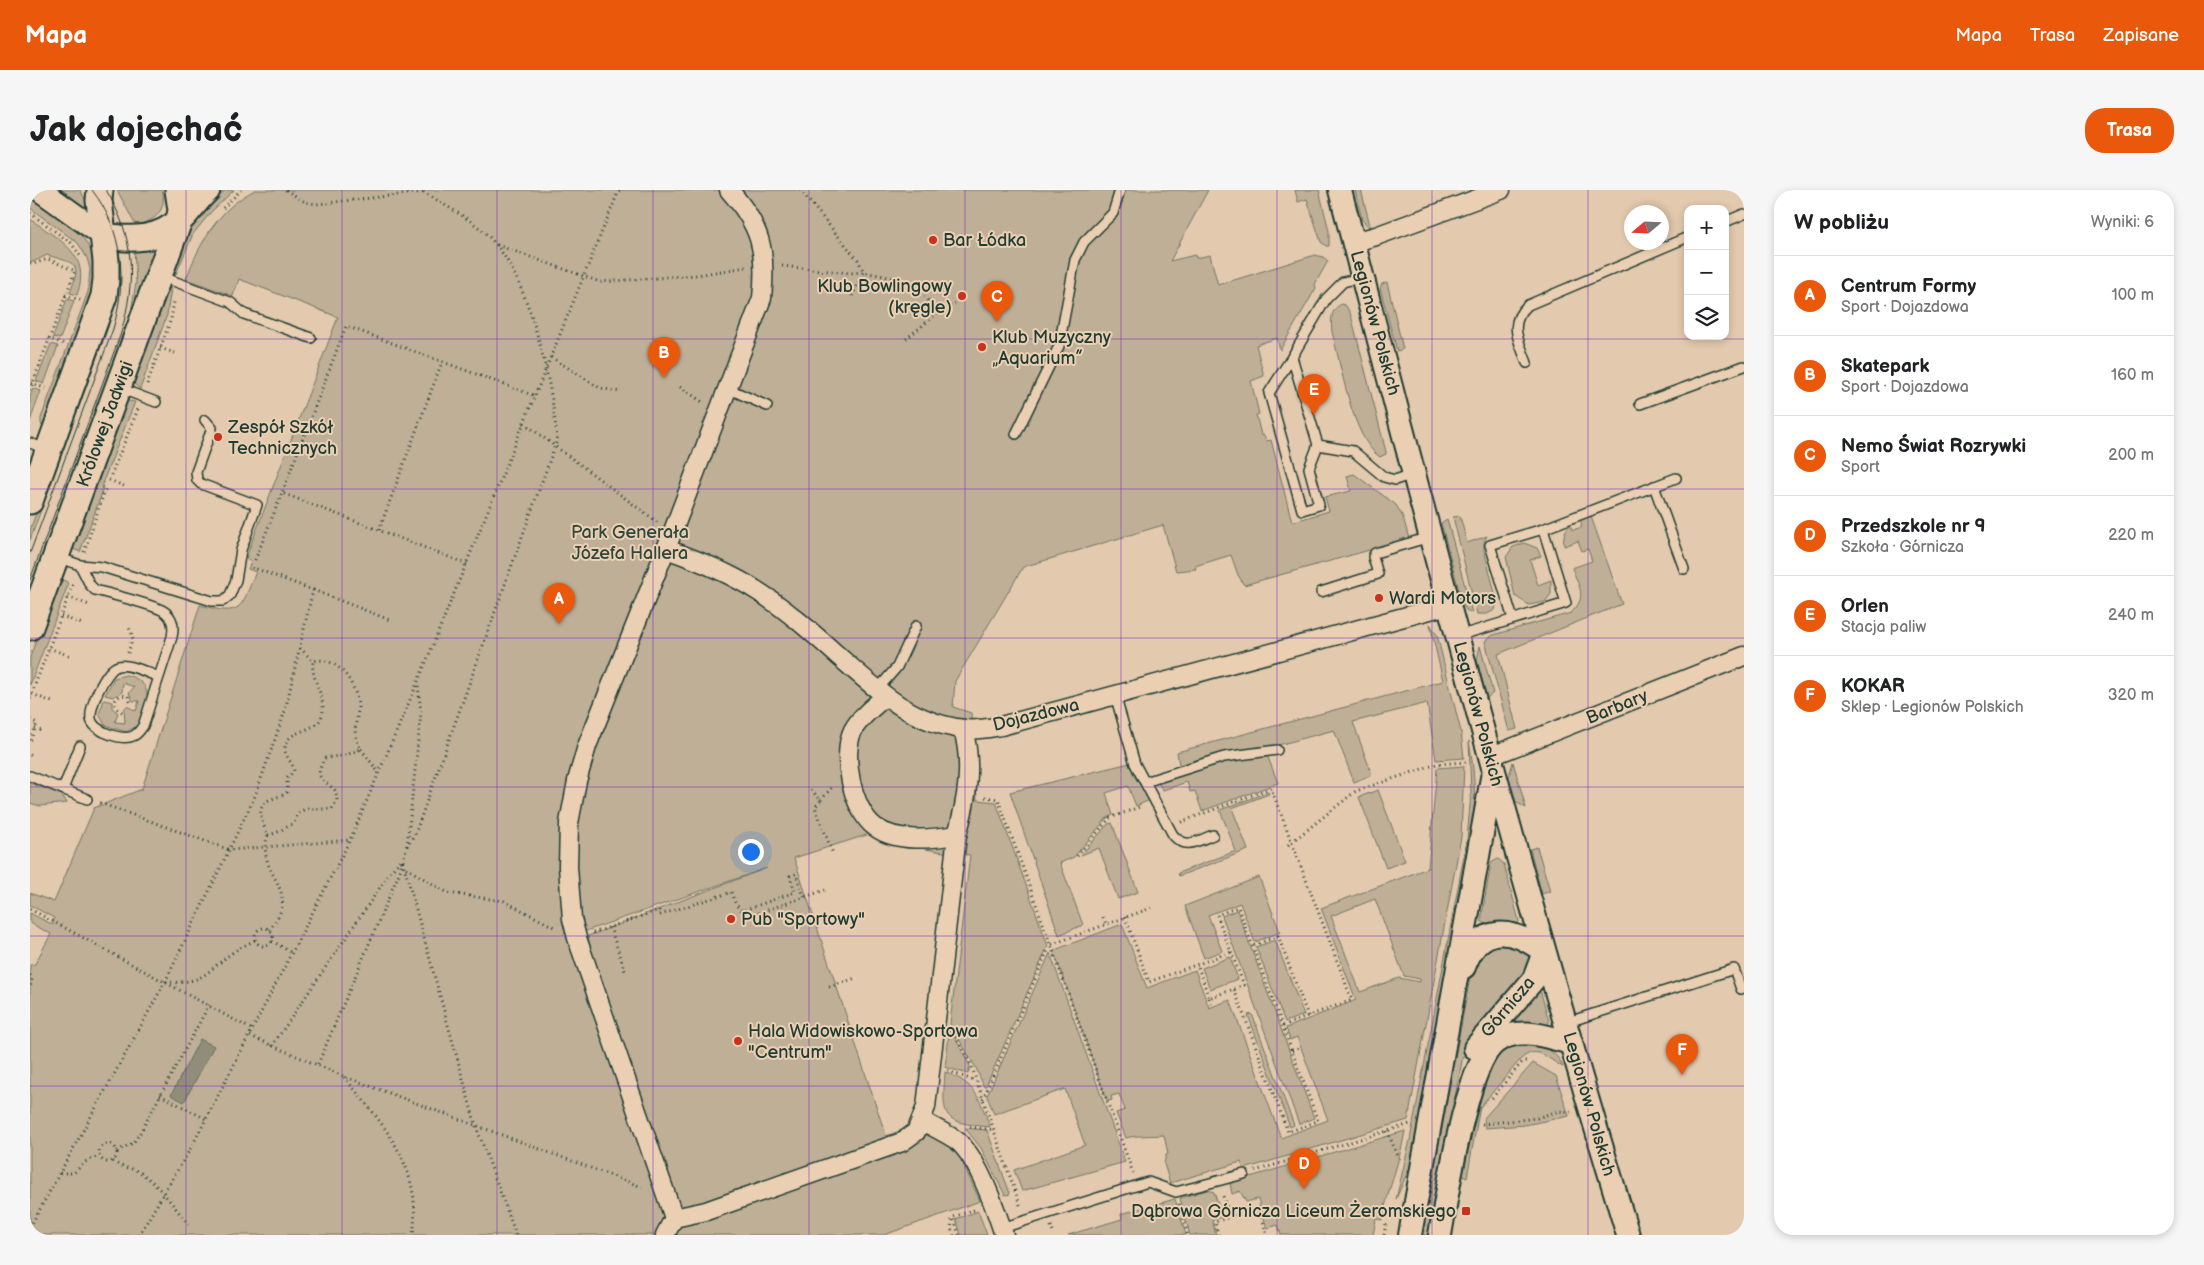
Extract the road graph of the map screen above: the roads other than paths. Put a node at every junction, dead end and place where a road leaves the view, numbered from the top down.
1 (40, 190) edge
2 (100, 190) edge
3 (178, 190) edge
4 (207, 190) edge
5 (728, 190) edge
6 (1120, 190) edge
7 (1340, 190) edge
8 (1501, 190) edge
9 (1744, 214) edge
10 (180, 220) junction
11 (1729, 220) edge
12 (104, 236) junction
13 (1684, 239) edge
14 (1354, 242) junction
15 (1363, 277) junction
16 (170, 279) junction
17 (311, 338) dead end
18 (1292, 357) junction
19 (1527, 363) dead end
20 (1744, 366) edge
21 (118, 388) junction
22 (727, 388) junction
23 (156, 402) dead end
24 (1640, 404) dead end
25 (766, 406) dead end
26 (205, 420) dead end
27 (1016, 434) dead end
28 (1318, 445) junction
29 (39, 447) edge
30 (1414, 474) junction
31 (1676, 478) dead end
32 (1654, 486) junction
33 (30, 501) edge
34 (1543, 529) junction
35 (1430, 537) junction
36 (666, 549) junction
37 (56, 557) junction
38 (80, 565) junction
39 (1684, 569) dead end
40 (1321, 592) dead end
41 (1448, 605) junction
42 (1512, 620) junction
43 (916, 626) dead end
44 (30, 627) edge
45 (1457, 636) junction
46 (1744, 656) edge
47 (159, 677) junction
48 (881, 693) junction
49 (1115, 695) junction
50 (963, 729) junction
51 (80, 746) dead end
52 (1277, 750) dead end
53 (1491, 764) junction
54 (30, 776) edge
55 (1144, 782) junction
56 (63, 789) junction
57 (88, 799) road end
58 (957, 835) junction
59 (1213, 835) dead end
60 (1544, 952) junction
61 (1742, 989) dead end
62 (1453, 995) junction
63 (1568, 1033) junction
64 (922, 1121) junction
65 (1469, 1128) junction
66 (1244, 1174) road end
67 (674, 1218) junction
68 (1003, 1231) edge
69 (664, 1235) edge
70 (1410, 1235) edge
71 (1440, 1235) edge
72 (1628, 1235) edge

1 - 12 street
2 - 12 main road
3 - 10 main road
4 - 10 main road
5 - 22 street
6 - 27 lane
7 - 14 street, Legionów Polskich
8 - 14 street
9 - 11 lane
10 - 12 main road
10 - 16 main road, Królowej Jadwigi
12 - 29 main road
13 - 19 lane
14 - 15 street, Legionów Polskich
15 - 18 lane
15 - 30 street, Legionów Polskich
16 - 17 lane
16 - 21 main road, Królowej Jadwigi
18 - 28 lane
18 - 28 lane
20 - 24 lane
21 - 23 lane
21 - 37 main road, Królowej Jadwigi
22 - 25 lane
22 - 36 street
26 - 38 lane
28 - 30 lane
29 - 33 main road
30 - 35 street, Legionów Polskich
31 - 32 lane
32 - 34 lane
32 - 39 lane
34 - 42 lane
34 - 42 lane
35 - 40 lane
35 - 41 street, Legionów Polskich
36 - 48 street, Dojazdowa
36 - 67 street
37 - 38 lane
37 - 44 main road, Królowej Jadwigi
38 - 47 lane
41 - 45 street, Legionów Polskich
41 - 49 street, Dojazdowa
42 - 45 lane
43 - 48 lane
45 - 53 street, Legionów Polskich
46 - 53 street, Barbary
47 - 47 lane
48 - 50 street, Dojazdowa
48 - 58 street
49 - 50 street, Dojazdowa
49 - 55 lane
50 - 58 street
51 - 56 lane
52 - 55 lane
53 - 60 street, Legionów Polskich
53 - 62 street
54 - 56 lane
55 - 59 lane
56 - 57 lane
58 - 64 street
60 - 62 street
60 - 63 street, Legionów Polskich
60 - 65 street, Górnicza
61 - 63 lane
62 - 70 street
63 - 65 street, Górnicza
63 - 72 street, Legionów Polskich
64 - 67 street
64 - 68 street
65 - 71 street, Górnicza
66 - 68 lane
67 - 69 street

